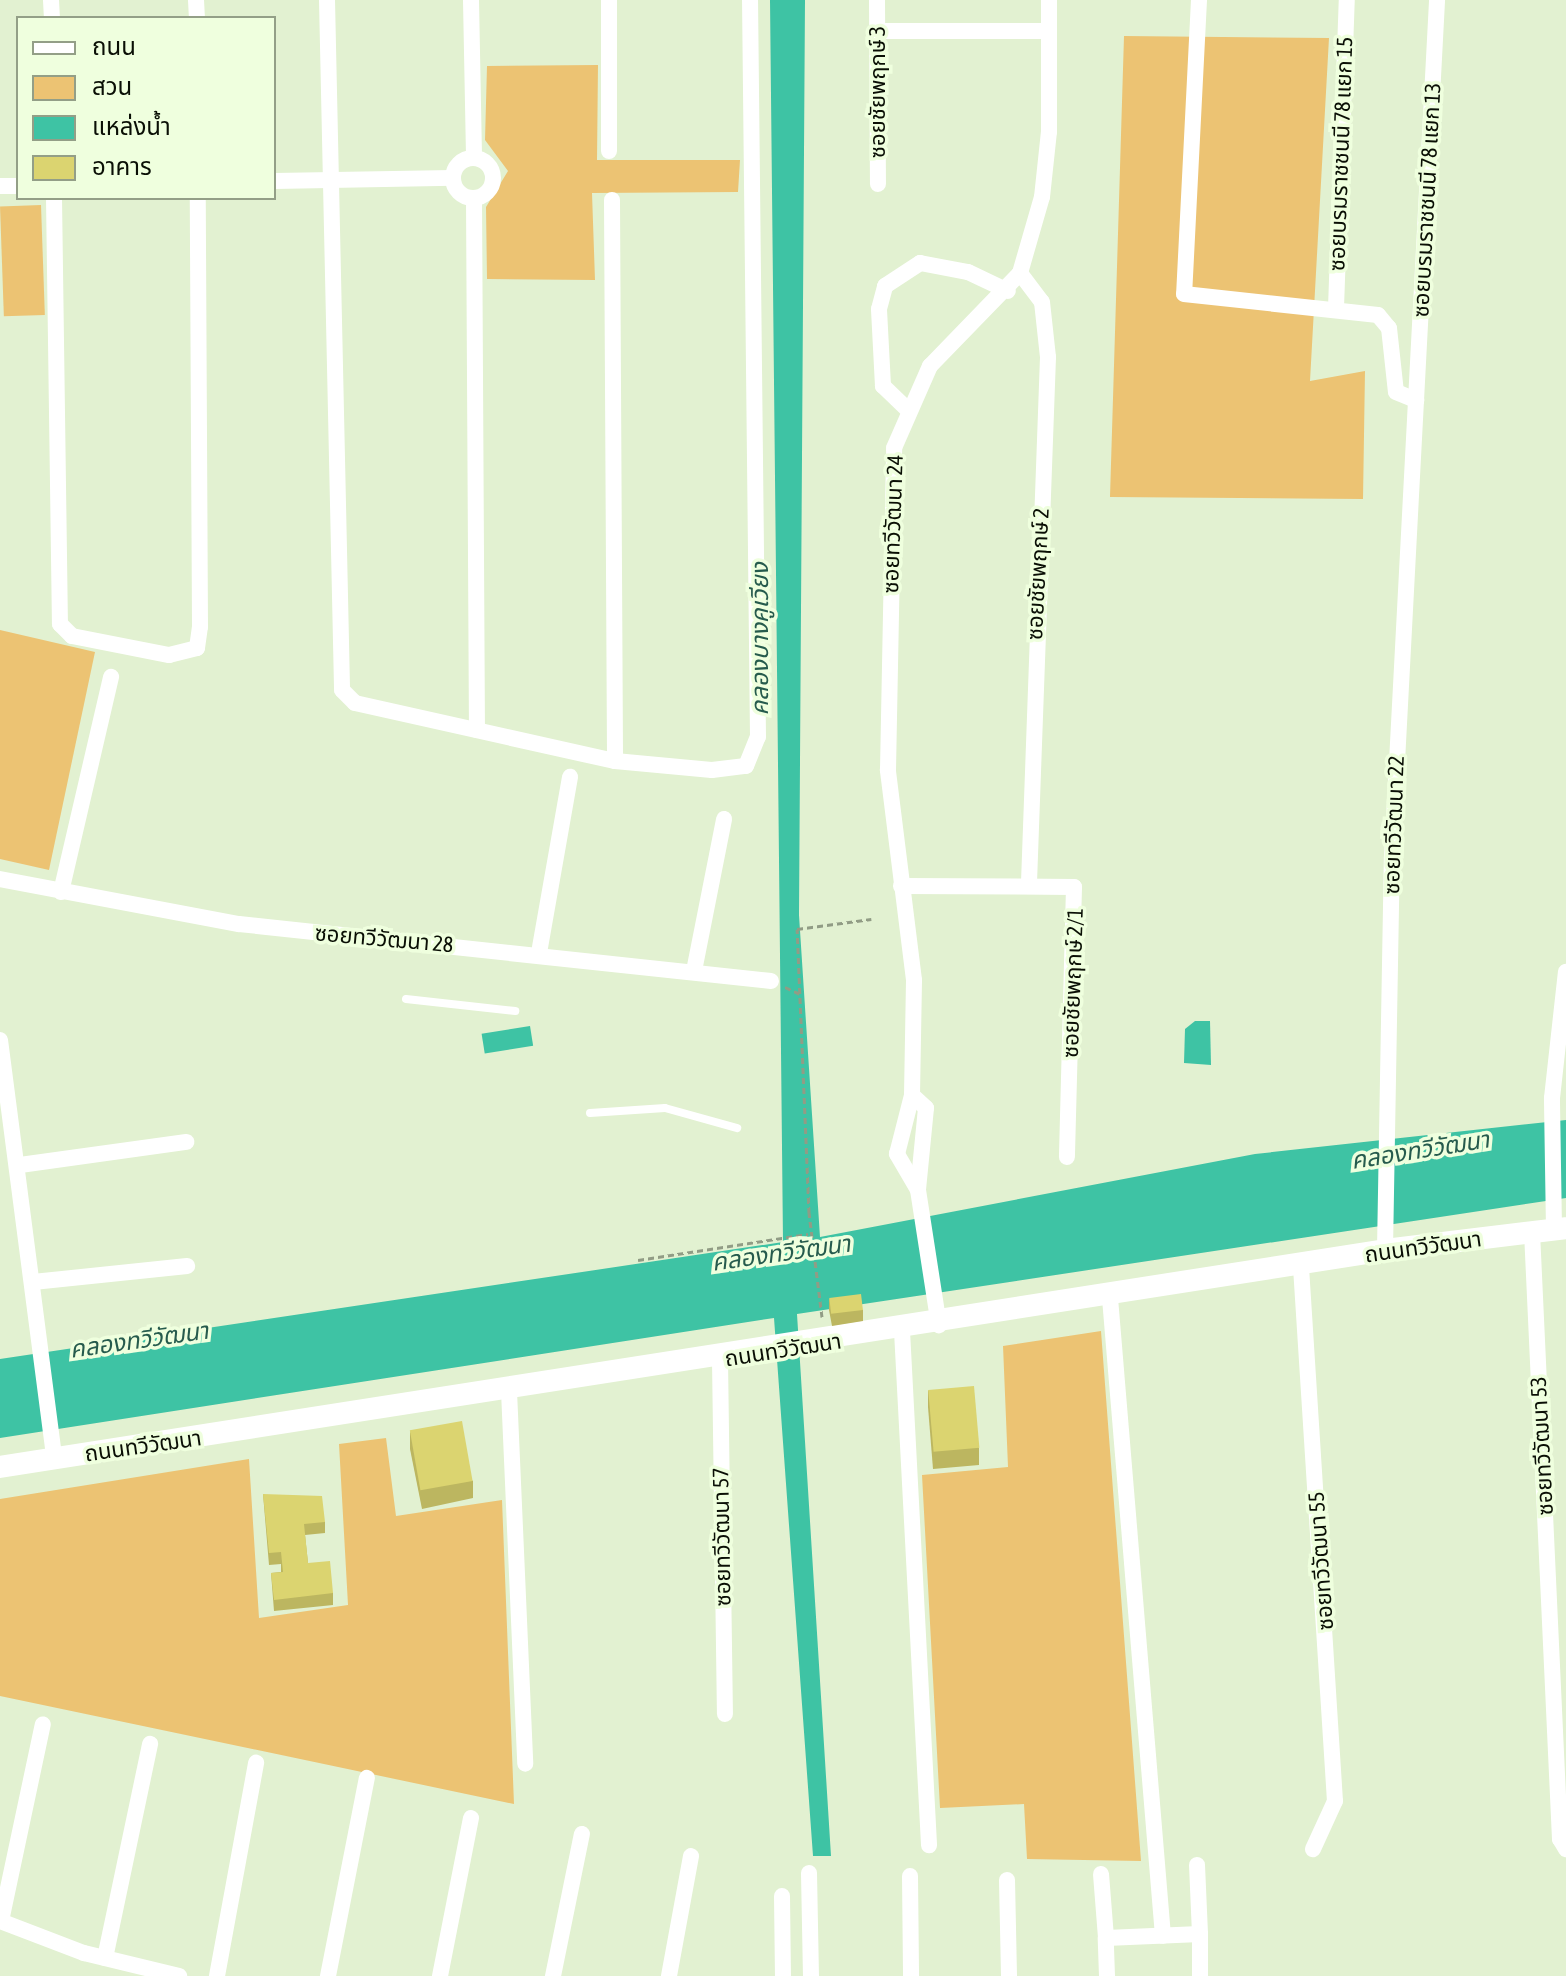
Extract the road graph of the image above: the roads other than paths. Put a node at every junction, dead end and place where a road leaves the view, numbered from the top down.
1 (327, 0) edge
2 (471, 0) edge
3 (609, 0) edge
4 (750, 0) edge
5 (877, 0) edge
6 (1049, 0) edge
7 (1199, 0) edge
8 (1347, 0) edge
9 (1437, 0) edge
10 (878, 31) junction
11 (1049, 31) junction
12 (609, 151) dead end
13 (474, 158) junction
14 (453, 178) junction
15 (330, 180) junction
16 (276, 181) edge
17 (878, 184) dead end
18 (474, 198) junction
19 (54, 200) edge
20 (198, 200) edge
21 (612, 200) dead end
22 (1020, 273) junction
23 (1008, 291) junction
24 (1336, 308) junction
25 (1416, 400) junction
26 (908, 410) junction
27 (111, 677) dead end
28 (477, 730) junction
29 (615, 761) junction
30 (570, 777) dead end
31 (724, 819) dead end
32 (0, 879) edge
33 (1029, 883) junction
34 (901, 886) junction
35 (61, 892) junction
36 (539, 953) junction
37 (694, 971) junction
38 (1566, 972) edge
39 (771, 981) dead end
40 (406, 999) dead end
41 (515, 1011) dead end
42 (0, 1040) edge
43 (912, 1095) junction
44 (590, 1113) dead end
45 (737, 1128) dead end
46 (186, 1142) dead end
47 (1067, 1157) dead end
48 (20, 1165) junction
49 (918, 1190) junction
50 (1551, 1230) edge
51 (1385, 1250) junction
52 (187, 1266) dead end
53 (1301, 1267) junction
54 (33, 1282) junction
55 (1110, 1298) junction
56 (939, 1325) junction
57 (902, 1331) junction
58 (720, 1360) junction
59 (509, 1391) junction
60 (54, 1458) junction
61 (0, 1467) edge
62 (725, 1714) dead end
63 (43, 1724) dead end
64 (150, 1744) dead end
65 (256, 1763) dead end
66 (525, 1764) dead end
67 (367, 1778) dead end
68 (471, 1818) dead end
69 (582, 1834) dead end
70 (929, 1845) dead end
71 (1313, 1849) dead end
72 (1566, 1849) edge
73 (691, 1856) dead end
74 (1197, 1865) dead end
75 (809, 1873) dead end
76 (1101, 1874) dead end
77 (910, 1876) dead end
78 (1007, 1880) dead end
79 (782, 1896) dead end
80 (0, 1921) edge
81 (1200, 1934) junction
82 (1163, 1936) junction
83 (1106, 1938) junction
84 (105, 1958) junction
85 (179, 1976) edge
86 (217, 1976) edge
87 (328, 1976) edge
88 (440, 1976) edge
89 (553, 1976) edge
90 (669, 1976) edge
91 (783, 1976) edge
92 (811, 1976) edge
93 (911, 1976) edge
94 (1009, 1976) edge
95 (1107, 1976) edge
96 (1200, 1976) edge

1 - 15 street
2 - 13 street
3 - 12 street
4 - 29 street
5 - 10 street, ซอยชัยพฤกษ์ 3
6 - 11 street, ซอยทวีวัฒนา 24
7 - 24 street
8 - 24 street, ซอยบรมราชชนนี 78 แยก 15
9 - 25 street, ซอยบรมราชชนนี 78 แยก 13
10 - 11 street
10 - 17 street, ซอยชัยพฤกษ์ 3
11 - 22 street, ซอยทวีวัฒนา 24
13 - 14 street
13 - 18 street
14 - 15 street
14 - 18 street
15 - 16 street
15 - 28 street
18 - 28 street
19 - 20 street
21 - 29 street
22 - 23 street, ซอยทวีวัฒนา 24
22 - 33 street, ซอยชัยพฤกษ์ 2
23 - 26 street, ซอยทวีวัฒนา 24
23 - 26 street
24 - 25 street
25 - 51 street, ซอยทวีวัฒนา 22
26 - 34 street, ซอยทวีวัฒนา 24
27 - 35 street
28 - 29 street
30 - 36 street
31 - 37 street
32 - 35 street, ซอยทวีวัฒนา 28
33 - 34 street, ซอยชัยพฤกษ์ 2/1
33 - 47 street, ซอยชัยพฤกษ์ 2/1
34 - 43 street, ซอยทวีวัฒนา 24
35 - 36 street, ซอยทวีวัฒนา 28
36 - 37 street, ซอยทวีวัฒนา 28
37 - 39 street, ซอยทวีวัฒนา 28
38 - 50 street, ซอยทวีวัฒนา 53
40 - 41 lane
42 - 48 street
43 - 49 street, ซอยทวีวัฒนา 24
43 - 49 street, ซอยทวีวัฒนา 24
44 - 45 lane
46 - 48 street
48 - 54 street
49 - 56 street, ซอยทวีวัฒนา 24
50 - 51 main road, ถนนทวีวัฒนา
50 - 72 street, ซอยทวีวัฒนา 53
51 - 53 main road, ถนนทวีวัฒนา
52 - 54 street
53 - 55 main road, ถนนทวีวัฒนา
53 - 71 street, ซอยทวีวัฒนา 55
54 - 60 street
55 - 56 main road, ถนนทวีวัฒนา
55 - 82 street
56 - 57 main road, ถนนทวีวัฒนา
57 - 58 main road, ถนนทวีวัฒนา
57 - 70 street
58 - 59 main road, ถนนทวีวัฒนา
58 - 62 street, ซอยทวีวัฒนา 57
59 - 60 main road, ถนนทวีวัฒนา
59 - 66 street
60 - 61 main road, ถนนทวีวัฒนา
63 - 80 street
64 - 84 street
65 - 86 street
67 - 87 street
68 - 88 street
69 - 89 street
73 - 90 street
74 - 81 street
75 - 92 street
76 - 83 street
77 - 93 street
78 - 94 street
79 - 91 street
80 - 84 street
81 - 82 street
81 - 96 street
82 - 83 street
83 - 95 street
84 - 85 street

